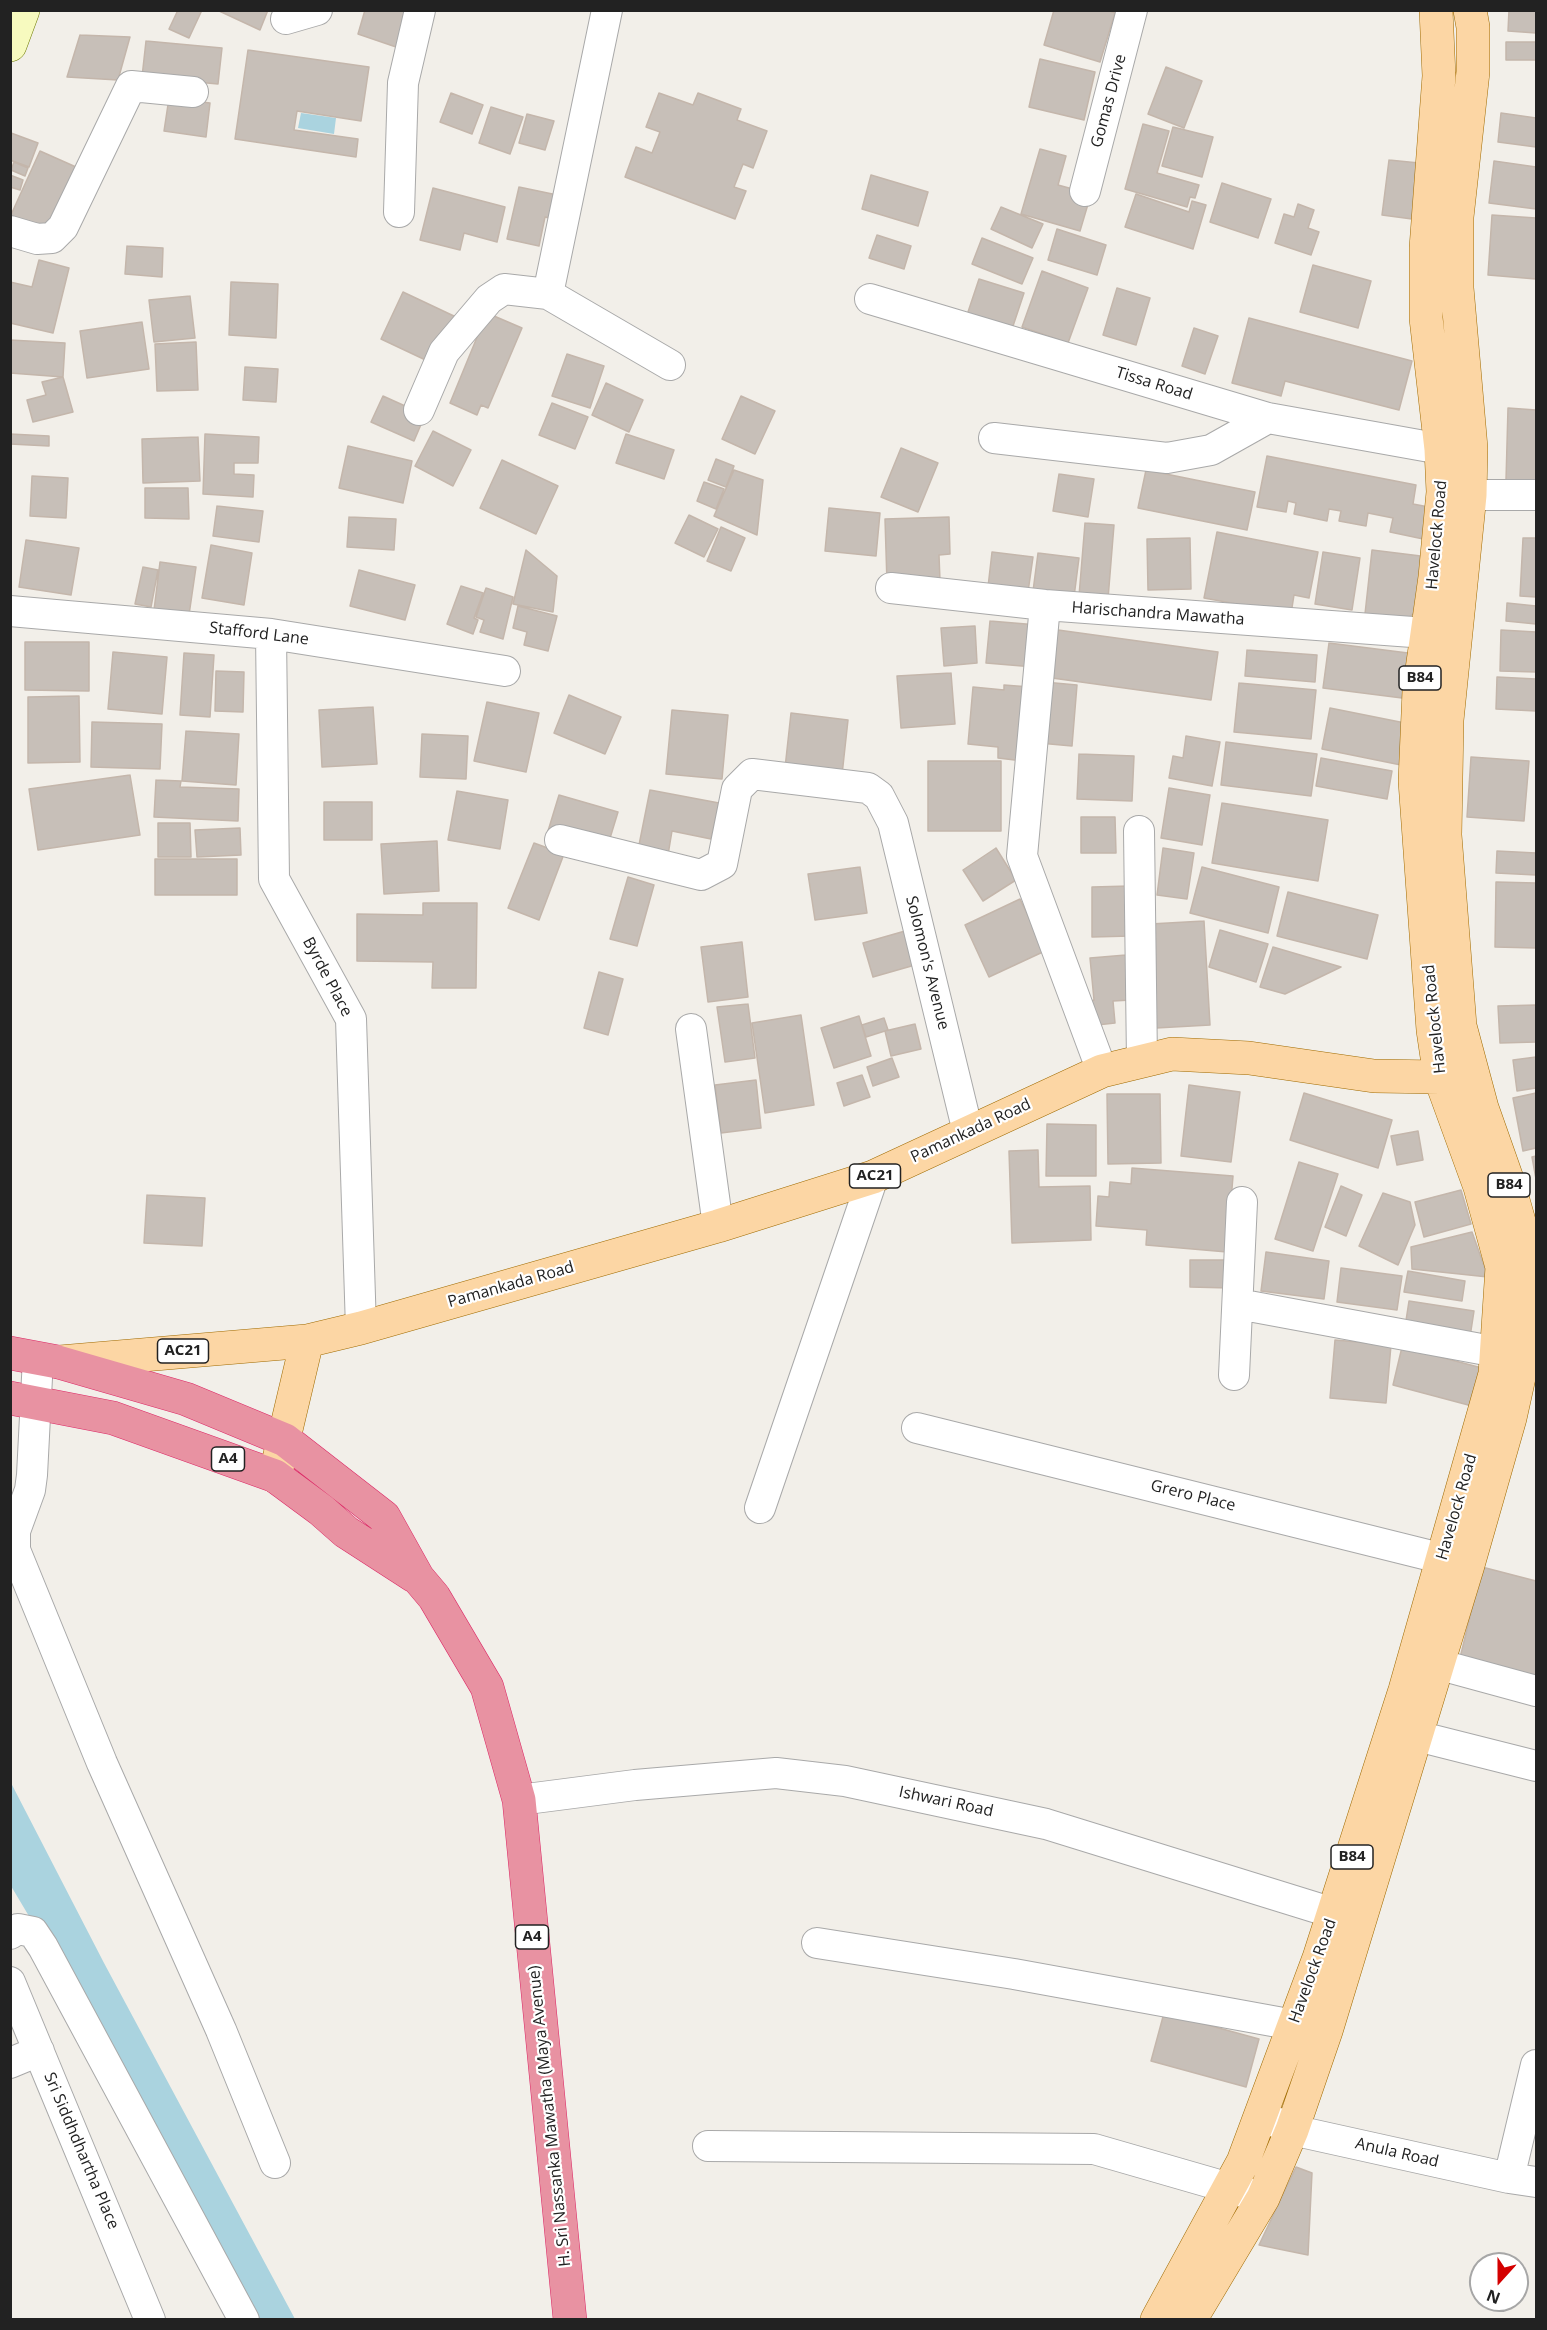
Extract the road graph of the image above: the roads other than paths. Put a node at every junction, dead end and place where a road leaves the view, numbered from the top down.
1 (23, 10) edge
2 (317, 10) edge
3 (607, 10) edge
4 (1132, 10) edge
5 (1436, 10) edge
6 (1470, 10) edge
7 (286, 19) dead end
8 (417, 19) edge
9 (10, 45) edge
10 (193, 92) dead end
11 (1085, 191) dead end
12 (399, 212) dead end
13 (10, 231) edge
14 (548, 294) junction
15 (870, 299) dead end
16 (670, 365) dead end
17 (419, 410) dead end
18 (1268, 418) junction
19 (993, 438) dead end
20 (1441, 449) junction
21 (1470, 495) junction
22 (1536, 495) edge
23 (891, 588) dead end
24 (1045, 605) junction
25 (10, 612) edge
26 (1426, 633) junction
27 (271, 634) junction
28 (505, 671) dead end
29 (1138, 831) dead end
30 (560, 840) dead end
31 (691, 1029) dead end
32 (1142, 1061) junction
33 (1102, 1071) junction
34 (1456, 1075) junction
35 (968, 1132) junction
36 (873, 1177) junction
37 (1242, 1202) dead end
38 (718, 1226) junction
39 (1238, 1304) junction
40 (361, 1328) junction
41 (307, 1341) junction
42 (36, 1358) edge
43 (1516, 1358) edge
44 (1234, 1376) dead end
45 (22, 1400) edge
46 (917, 1428) dead end
47 (285, 1440) junction
48 (275, 1476) junction
49 (760, 1508) dead end
50 (1455, 1562) junction
51 (418, 1578) junction
52 (1437, 1664) junction
53 (1536, 1691) edge
54 (1417, 1736) junction
55 (1536, 1766) edge
56 (519, 1800) junction
57 (1346, 1917) junction
58 (10, 1934) edge
59 (817, 1943) dead end
60 (10, 1982) edge
61 (1294, 2025) junction
62 (1326, 2031) junction
63 (39, 2051) junction
64 (10, 2063) edge
65 (1536, 2066) edge
66 (1261, 2115) junction
67 (1292, 2130) junction
68 (708, 2146) dead end
69 (275, 2163) dead end
70 (1523, 2180) edge
71 (1230, 2188) junction
72 (1263, 2198) junction
73 (150, 2319) edge
74 (244, 2319) edge
75 (570, 2319) edge
76 (1157, 2319) edge
77 (1190, 2319) edge

1 - 9 main road
2 - 7 street
3 - 14 street
4 - 11 street, Gomas Drive
5 - 20 main road, Havelock Road / B84
6 - 21 main road, Havelock Road / B84
8 - 12 street
10 - 13 street
14 - 16 street
14 - 17 street
15 - 18 street, Tissa Road
18 - 19 street
18 - 20 street, Tissa Road
20 - 26 main road, Havelock Road / B84
21 - 22 street
21 - 34 main road, Havelock Road / B84
23 - 24 street, Harischandra Mawatha
24 - 26 street, Harischandra Mawatha
24 - 33 street
25 - 27 street, Stafford Lane
26 - 34 main road, Havelock Road / B84
27 - 28 street, Stafford Lane
27 - 40 street, Byrde Place
29 - 32 street
30 - 35 street, Solomon's Avenue
31 - 38 street
32 - 33 main road, Pamankada Road / AC21
32 - 34 main road, Pamankada Road / AC21
33 - 35 main road, Pamankada Road / AC21
34 - 43 main road, Havelock Road / B84
35 - 36 main road, Pamankada Road / AC21
36 - 38 main road, Pamankada Road / AC21
36 - 49 street
37 - 39 street
38 - 40 main road, Pamankada Road / AC21
39 - 43 street
39 - 44 street
40 - 41 main road, Pamankada Road / AC21
41 - 42 main road, Pamankada Road / AC21
41 - 47 main road
42 - 45 street
42 - 47 highway, H. Sri Nassanka Mawatha (Maya Avenue) / A4
43 - 50 main road, Havelock Road / B84
45 - 48 highway, H. Sri Nassanka Mawatha (Maya Avenue) / A4
45 - 69 street
46 - 50 street, Grero Place
47 - 48 main road
47 - 51 highway, H. Sri Nassanka Mawatha (Maya Avenue) / A4
48 - 51 highway, H. Sri Nassanka Mawatha (Maya Avenue) / A4
50 - 52 main road, Havelock Road / B84
50 - 57 main road, Havelock Road / B84
51 - 56 highway, H. Sri Nassanka Mawatha (Maya Avenue) / A4
52 - 53 street
52 - 54 main road, Havelock Road / B84
54 - 55 street
54 - 57 main road, Havelock Road / B84
56 - 57 street, Ishwari Road
56 - 75 highway, H. Sri Nassanka Mawatha (Maya Avenue) / A4
57 - 61 main road, Havelock Road / B84
57 - 62 main road, Havelock Road / B84
58 - 74 street
59 - 61 street
60 - 63 street, Sri Siddhdhartha Place
61 - 62 street
61 - 66 main road, Havelock Road / B84
62 - 67 main road, Havelock Road / B84
63 - 64 street
63 - 73 street, Sri Siddhdhartha Place
65 - 70 street
66 - 67 street, Anula Road
66 - 71 main road, Havelock Road / B84
67 - 70 street, Anula Road
67 - 72 main road, Havelock Road / B84
68 - 71 street
71 - 72 street
71 - 76 main road, Havelock Road / B84
72 - 77 main road, Havelock Road / B84

